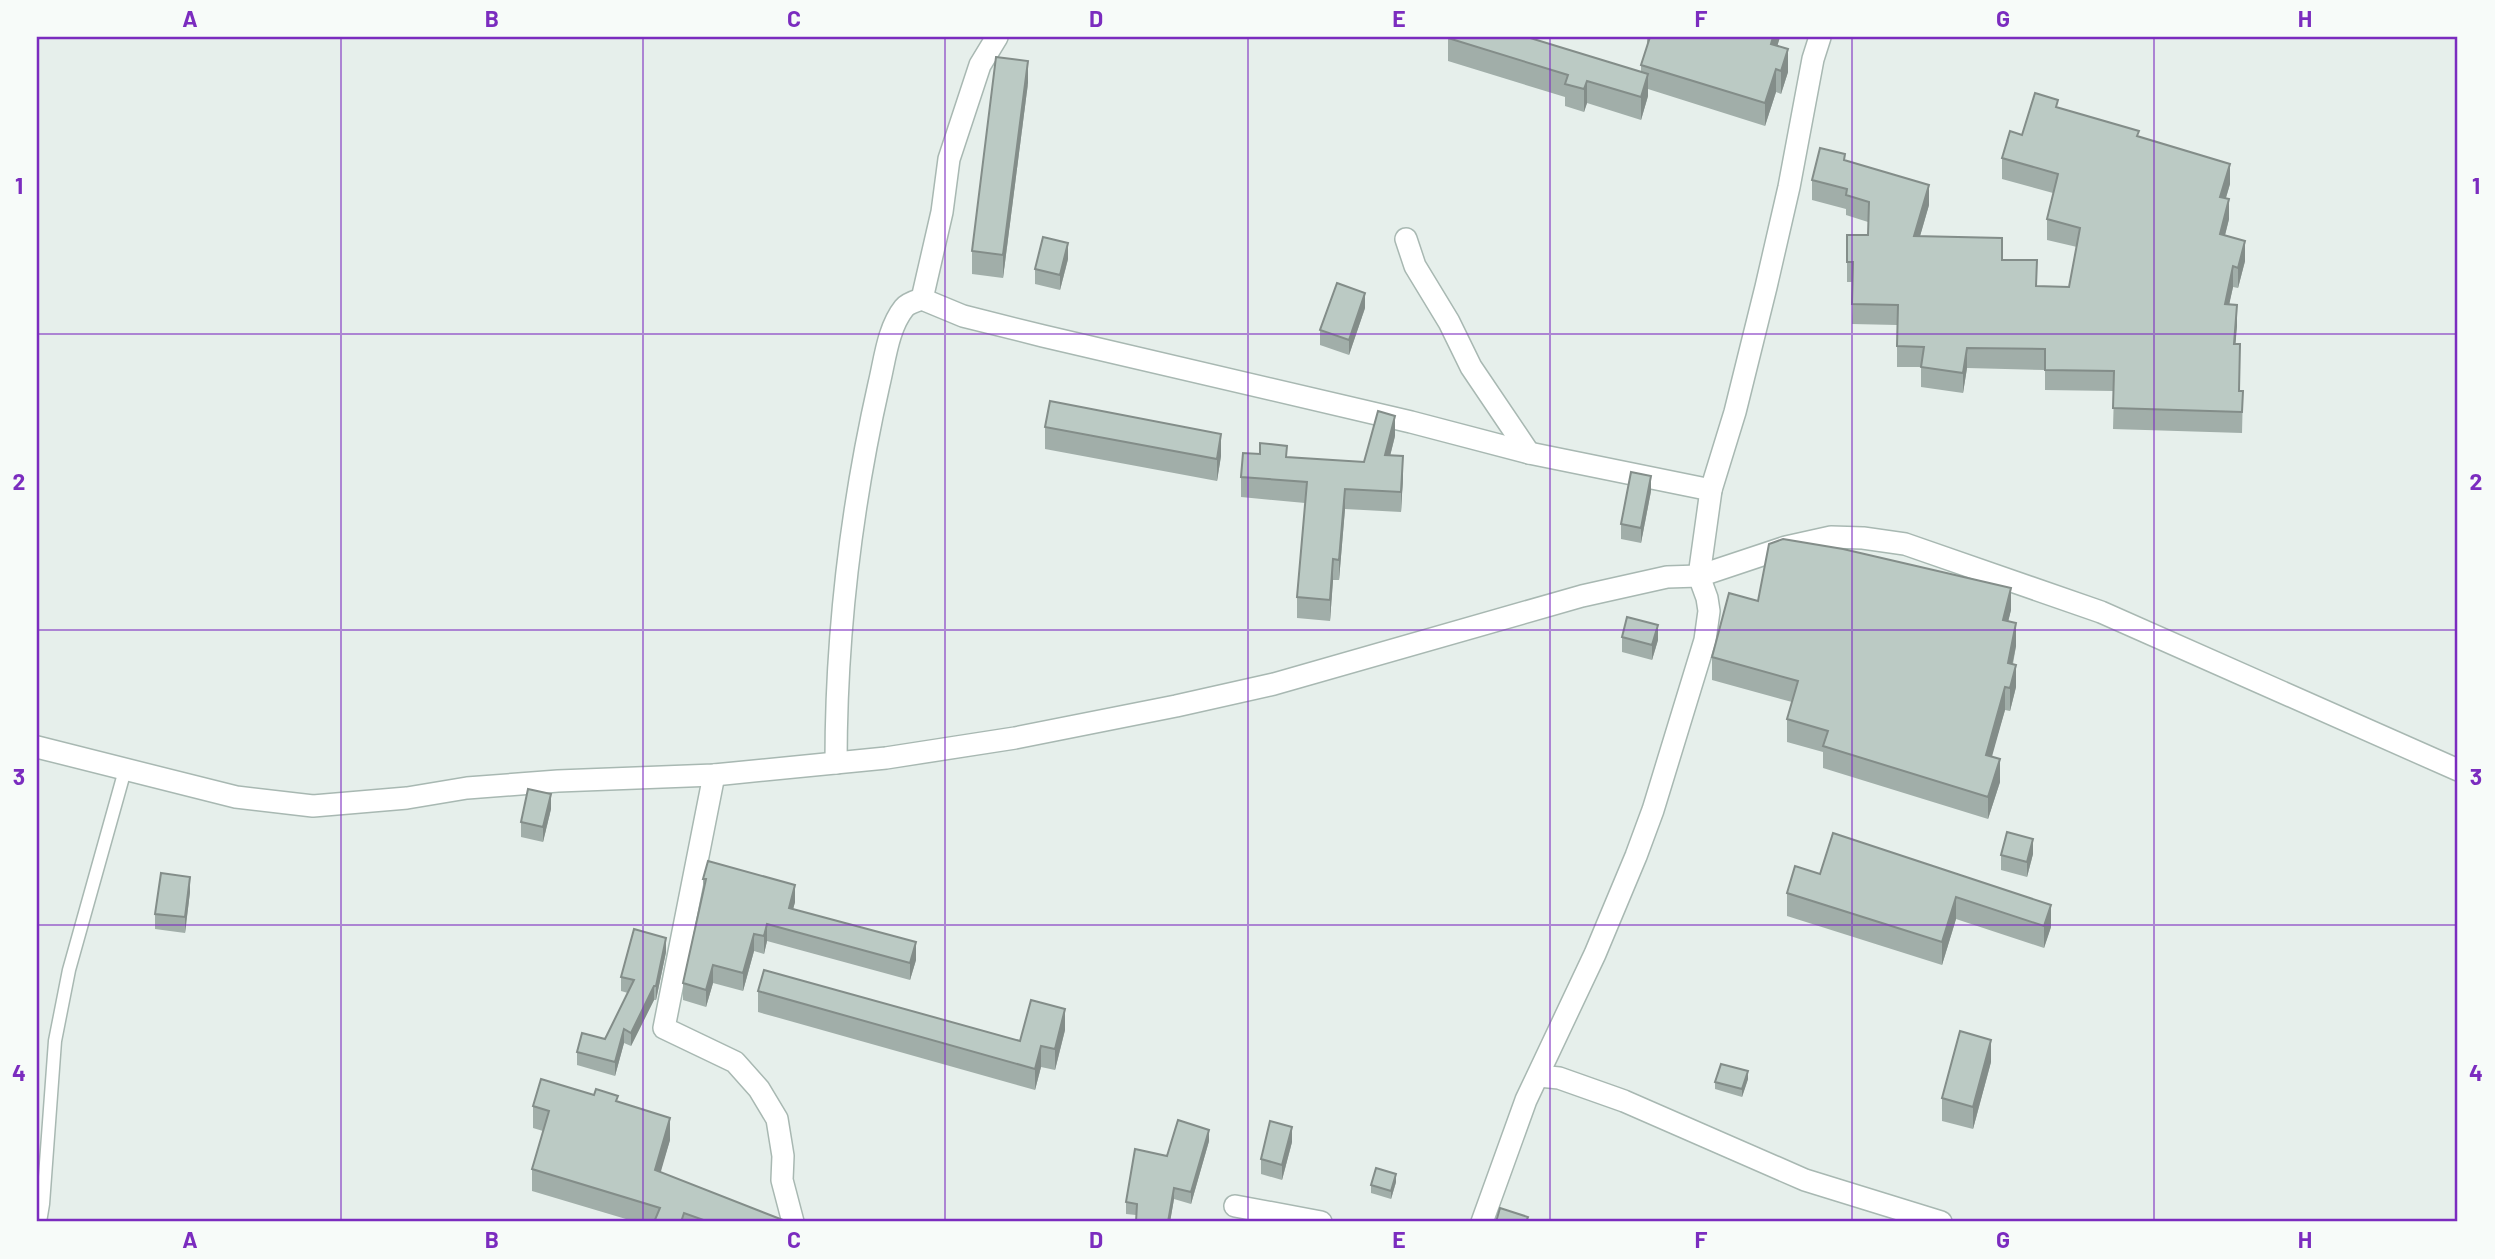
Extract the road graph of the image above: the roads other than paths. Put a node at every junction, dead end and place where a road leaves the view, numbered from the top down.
1 (997, 37) edge
2 (1820, 37) edge
3 (1406, 239) dead end
4 (922, 299) junction
5 (1529, 453) junction
6 (1711, 490) junction
7 (1699, 576) junction
8 (37, 747) edge
9 (836, 763) junction
10 (2458, 769) edge
11 (125, 770) junction
12 (714, 775) junction
13 (1539, 1076) junction
14 (1235, 1206) dead end
15 (40, 1222) edge
16 (793, 1222) edge
17 (1321, 1222) edge
18 (1482, 1222) edge
19 (1941, 1222) edge

1 - 4 street
2 - 6 street
3 - 5 street
4 - 5 street
4 - 9 street
5 - 6 street
6 - 7 street
7 - 9 street
7 - 10 street
7 - 13 street
8 - 11 street
9 - 12 street
11 - 12 street
11 - 15 lane
12 - 16 street
13 - 18 street
13 - 19 street
14 - 17 street

